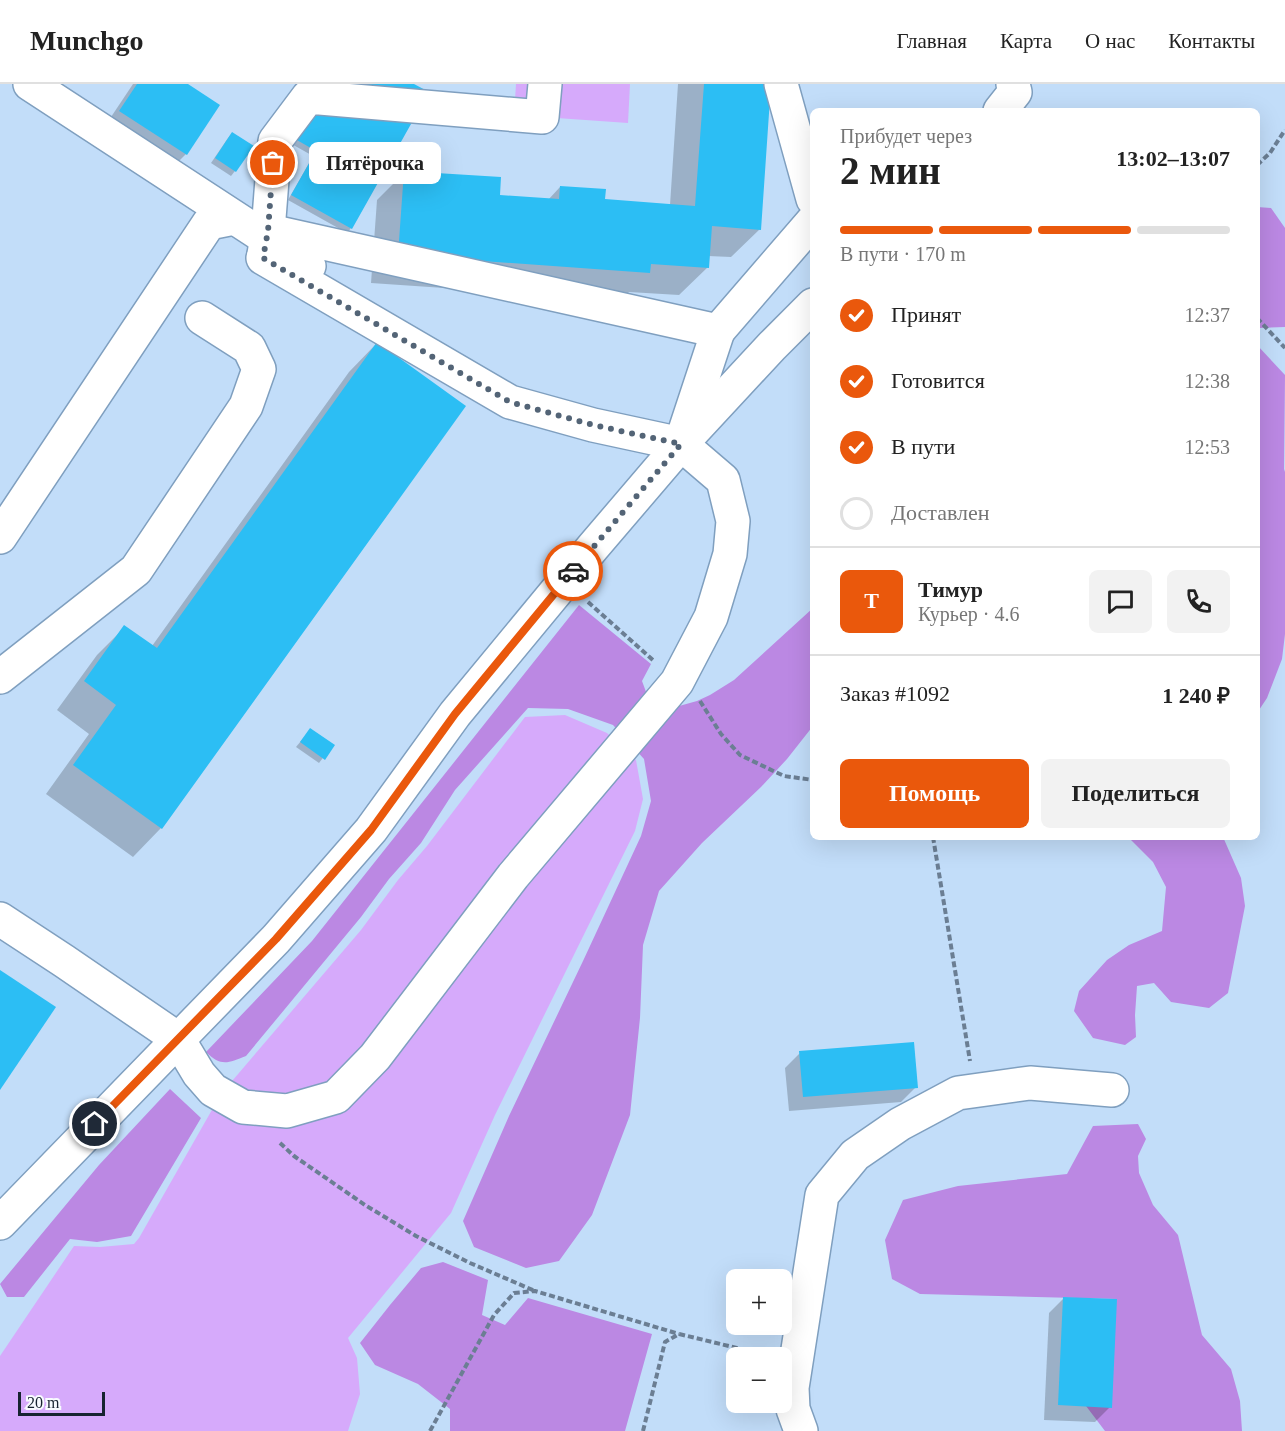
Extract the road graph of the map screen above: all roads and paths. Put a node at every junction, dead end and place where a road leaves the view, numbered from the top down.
1 (30, 84) edge
2 (430, 84) edge
3 (544, 84) edge
4 (781, 84) edge
5 (1013, 84) edge
6 (377, 103) junction
7 (1002, 108) edge
8 (1285, 130) edge
9 (1260, 162) edge
10 (810, 188) edge
11 (234, 218) junction
12 (810, 224) edge
13 (266, 244) junction
14 (810, 308) edge
15 (202, 318) dead end
16 (1260, 321) edge
17 (718, 331) junction
18 (1285, 348) edge
19 (681, 444) junction
20 (0, 537) edge
21 (0, 677) edge
22 (932, 840) edge
23 (0, 919) edge
24 (178, 1039) junction
25 (1112, 1090) dead end
26 (975, 1091) junction
27 (277, 1140) dead end
28 (0, 1223) edge
29 (535, 1291) junction
30 (679, 1334) junction
31 (733, 1347) edge
32 (430, 1431) edge
33 (643, 1431) edge
34 (801, 1431) edge

1 - 11 lane
2 - 6 lane
3 - 6 lane
4 - 10 lane
5 - 7 lane
6 - 13 lane
8 - 9 path
11 - 13 lane
11 - 20 lane
12 - 17 lane
13 - 17 lane
13 - 19 lane
14 - 19 lane
15 - 21 lane
16 - 18 path
17 - 19 lane
19 - 24 lane
19 - 24 lane
22 - 26 path
23 - 24 lane
24 - 28 lane
25 - 26 lane
26 - 34 lane
27 - 29 path
29 - 30 path
29 - 32 path
30 - 31 path
30 - 33 path

